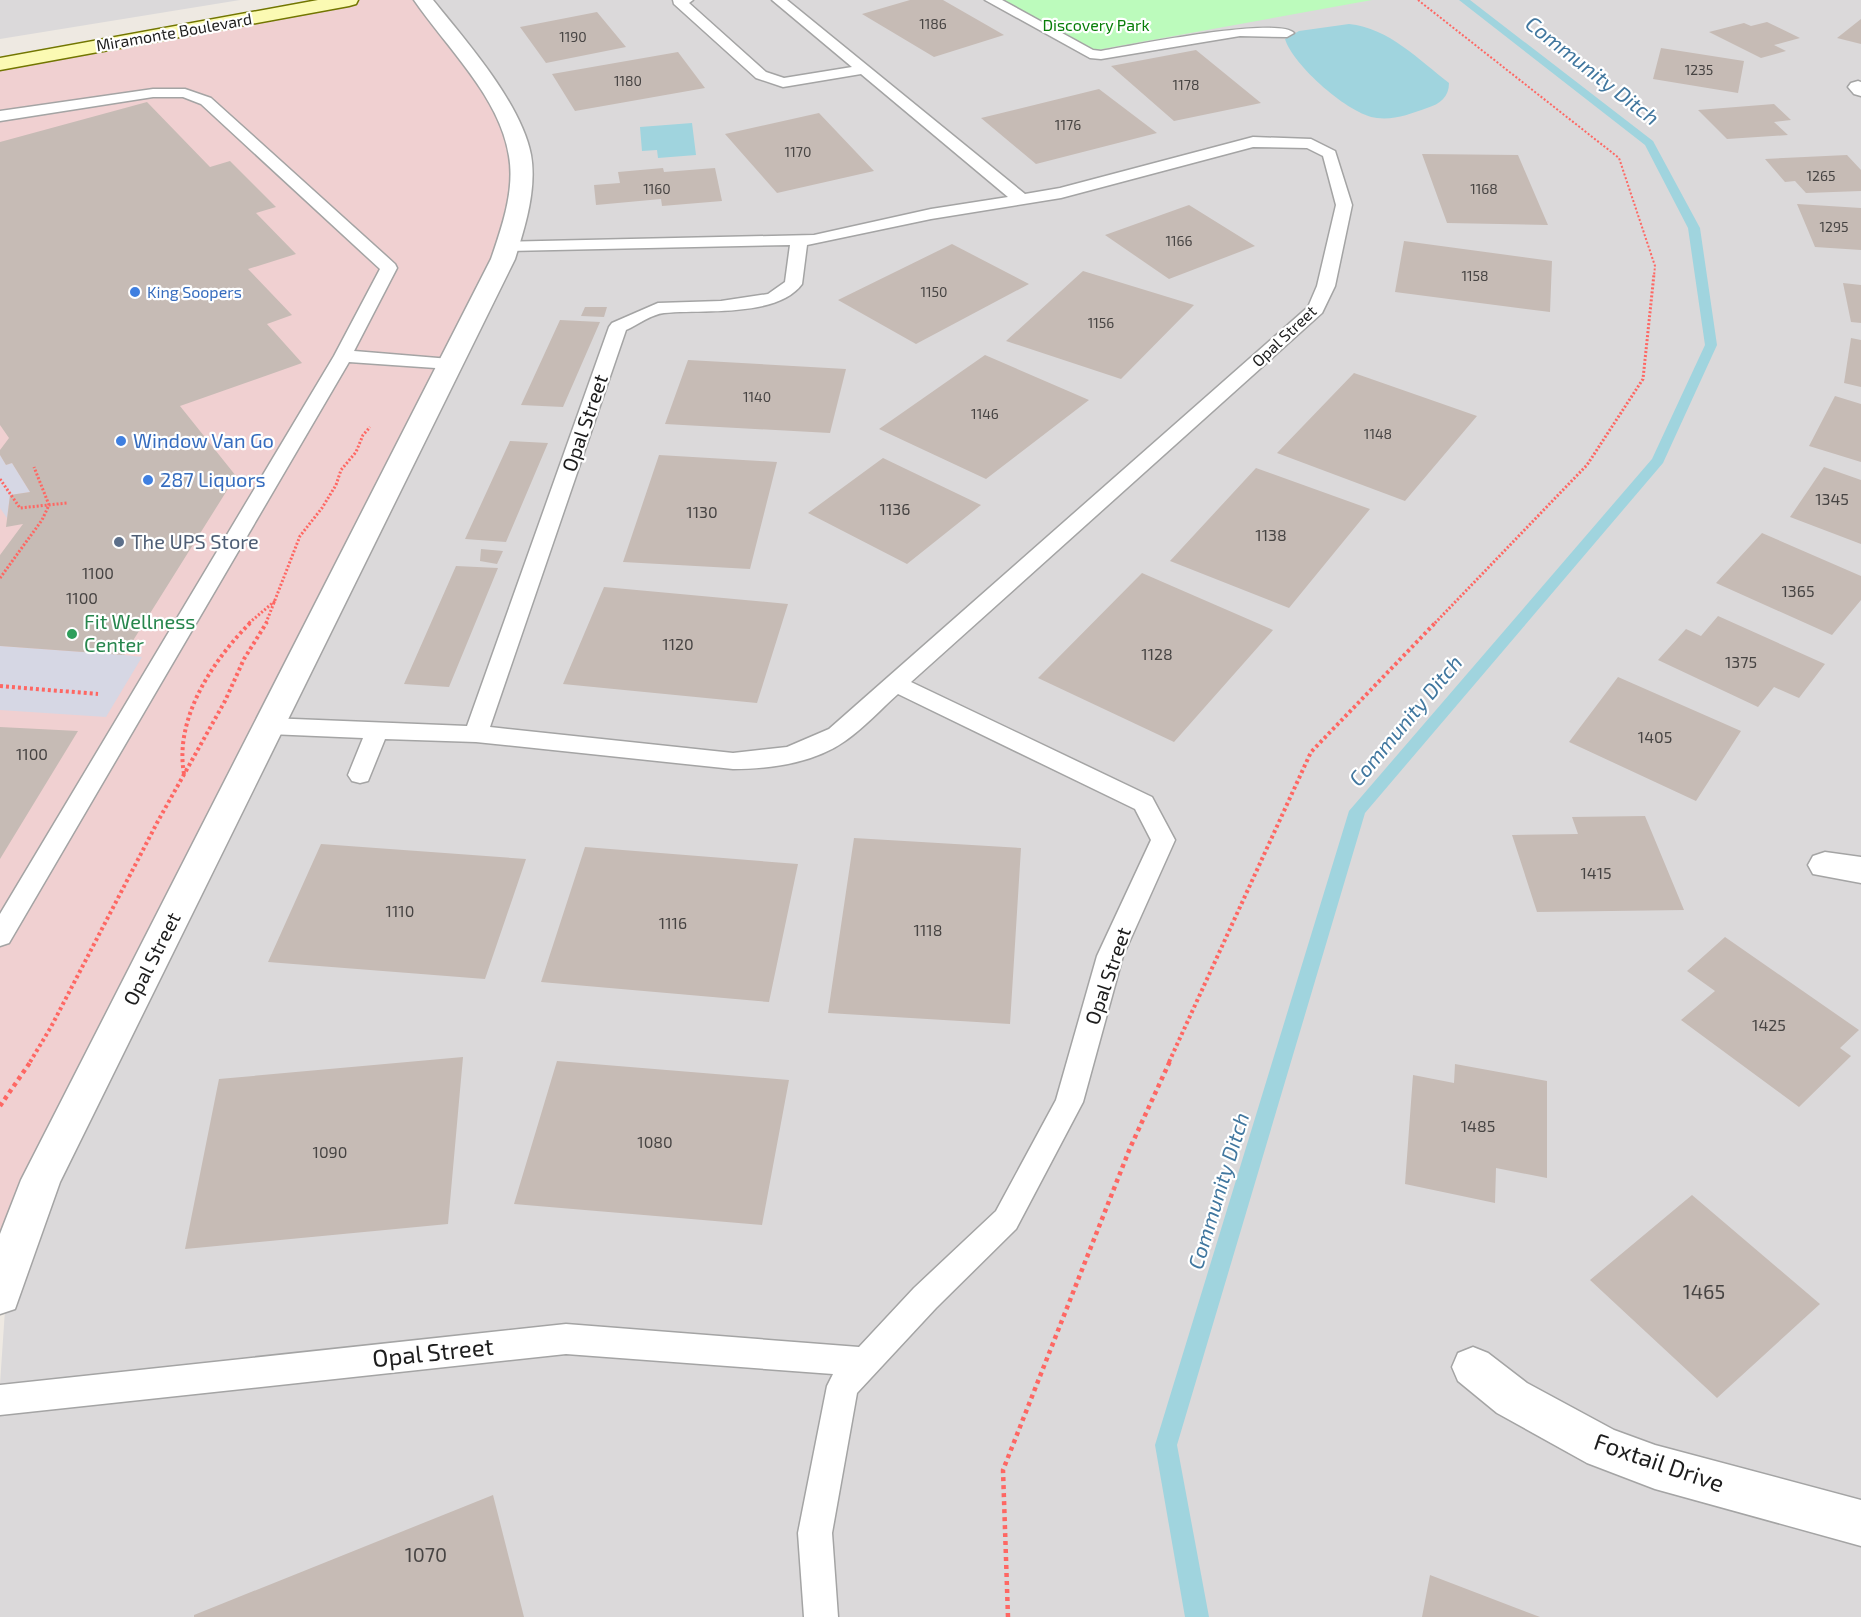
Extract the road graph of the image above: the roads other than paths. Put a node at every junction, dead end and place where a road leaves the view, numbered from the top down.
1 (349, 0) edge
2 (423, 0) edge
3 (686, 0) edge
4 (778, 0) edge
5 (992, 0) edge
6 (1287, 33) dead end
7 (0, 64) edge
8 (864, 69) junction
9 (0, 116) edge
10 (1021, 200) junction
11 (799, 240) junction
12 (507, 246) junction
13 (343, 356) junction
14 (450, 364) junction
15 (895, 684) junction
16 (269, 726) junction
17 (376, 730) junction
18 (476, 734) junction
19 (360, 775) dead end
20 (1825, 864) dead end
21 (1861, 870) edge
22 (0, 936) edge
23 (0, 1296) edge
24 (866, 1362) junction
25 (1473, 1367) dead end
26 (0, 1400) edge
27 (1861, 1523) edge
28 (821, 1617) edge

1 - 7 street, Miramonte Boulevard
2 - 12 street, Opal Street
3 - 8 lane
4 - 8 lane
5 - 6 lane
8 - 10 lane
9 - 13 lane
10 - 11 lane, Opal Street
10 - 15 lane, Opal Street
11 - 12 lane, Opal Street
11 - 18 lane, Opal Street
12 - 14 street, Opal Street
13 - 14 lane
13 - 22 lane
14 - 16 street, Opal Street
15 - 18 lane, Opal Street
15 - 24 lane, Opal Street
16 - 17 lane, Opal Street
16 - 23 street, Opal Street
17 - 18 lane, Opal Street
17 - 19 lane
20 - 21 street
24 - 26 lane, Opal Street
24 - 28 lane, Opal Street
25 - 27 street, Foxtail Drive

